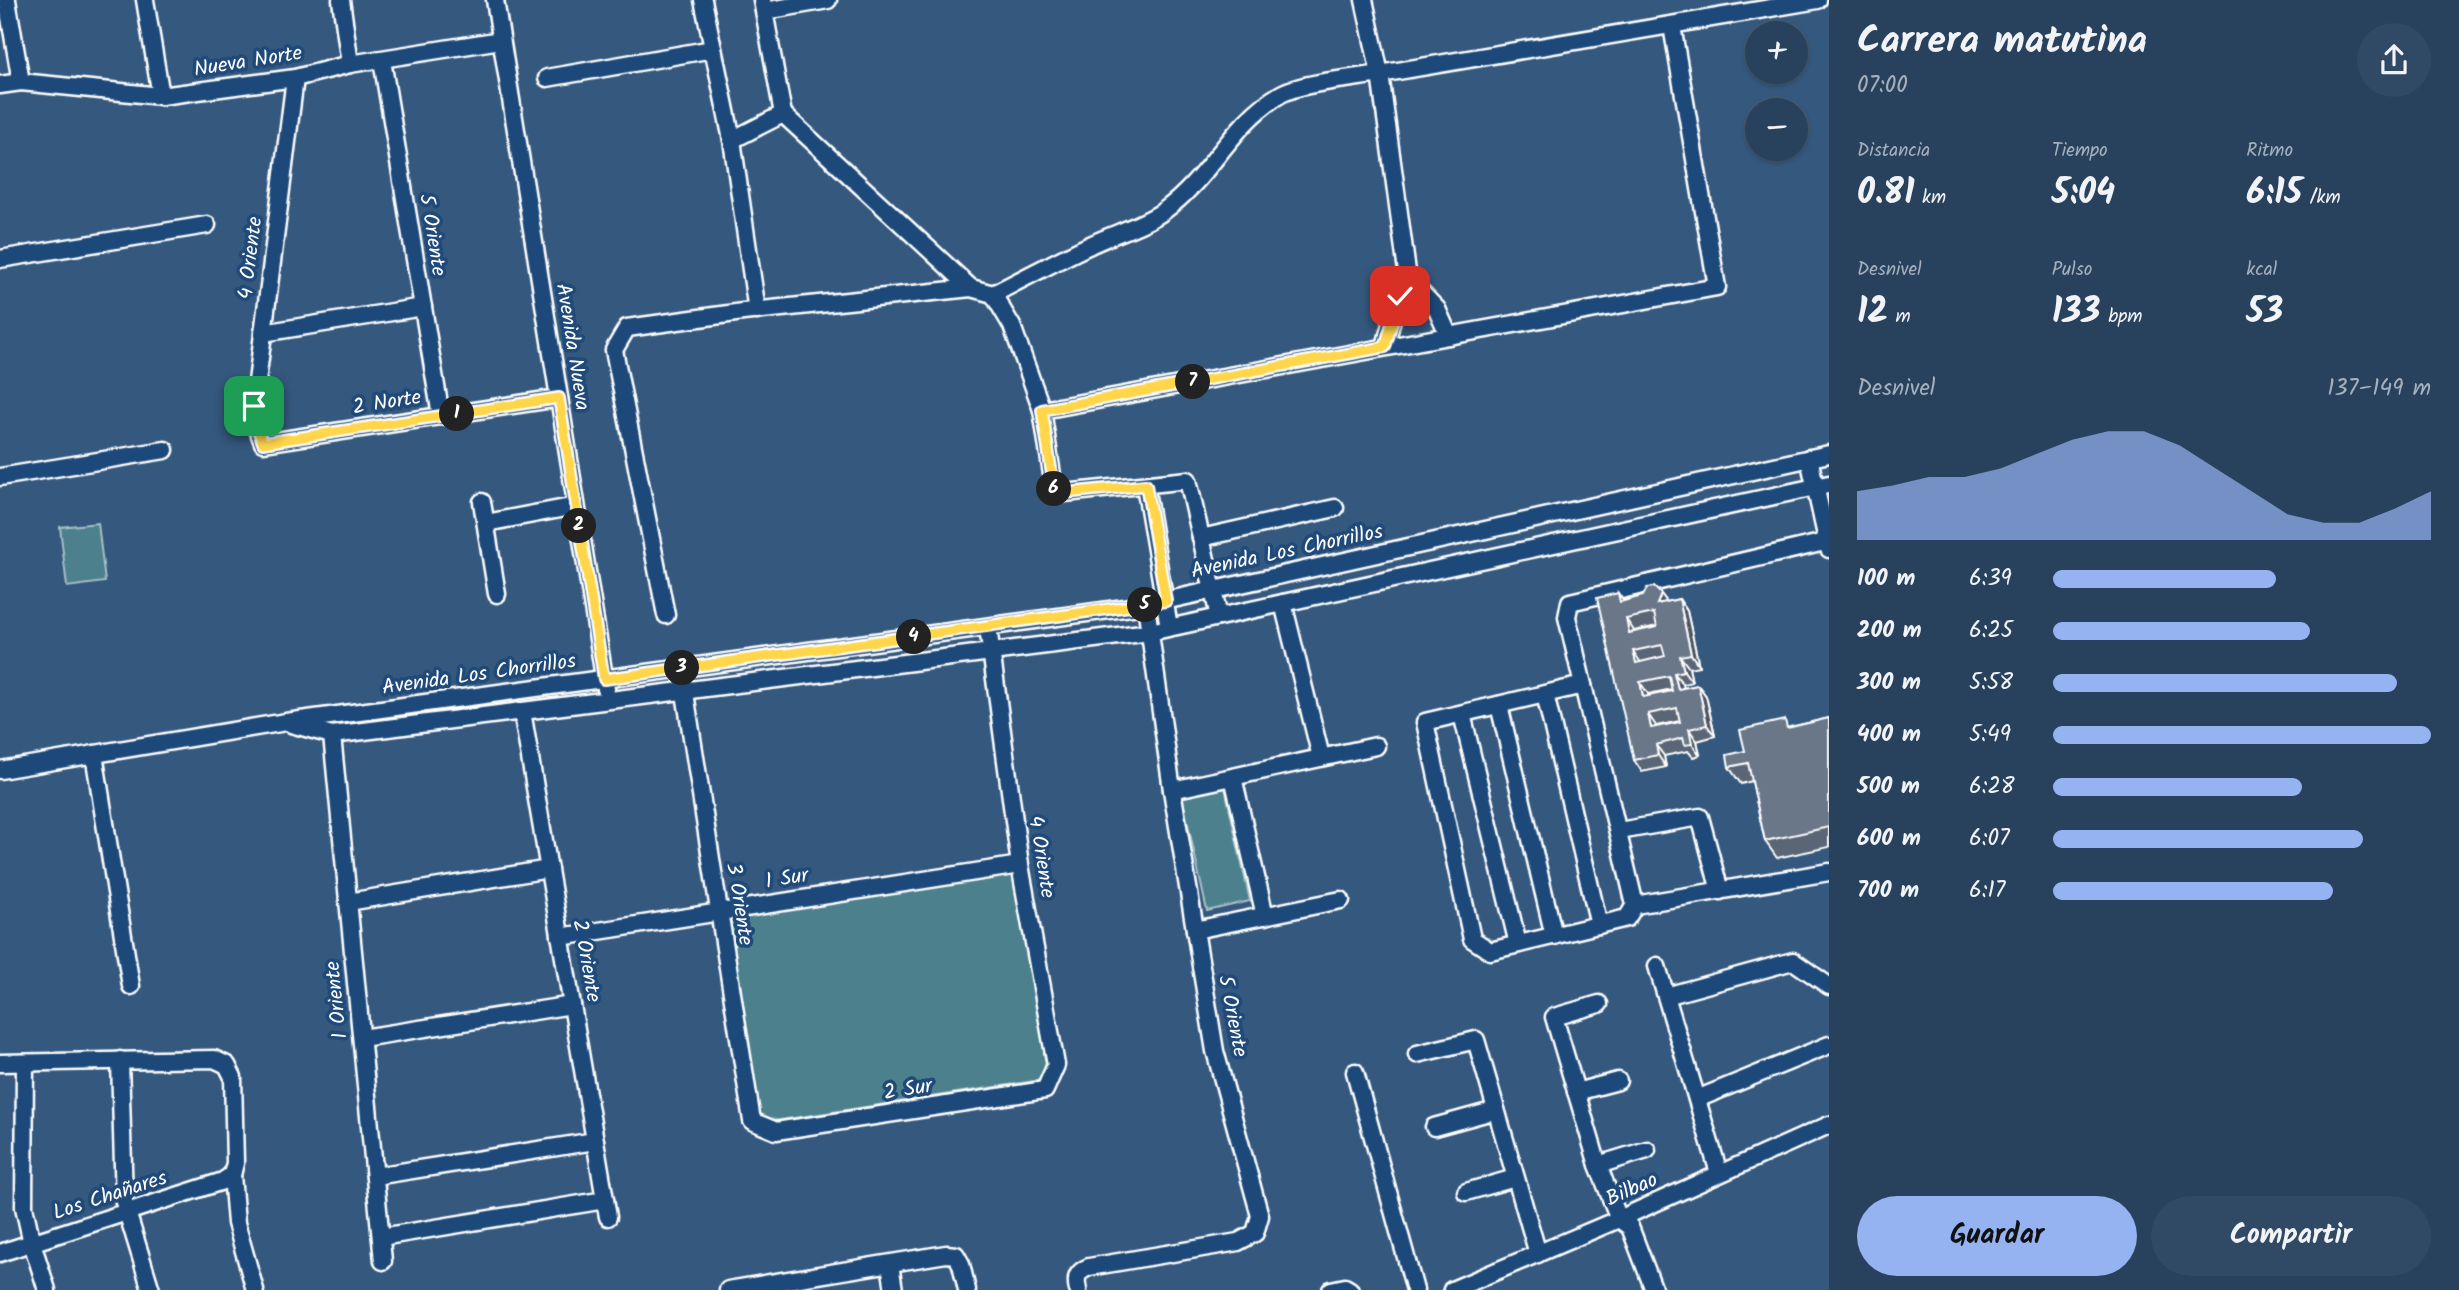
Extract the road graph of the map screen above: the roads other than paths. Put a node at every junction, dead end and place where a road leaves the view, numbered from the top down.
1 (7, 0) edge
2 (145, 0) edge
3 (341, 0) edge
4 (495, 0) edge
5 (703, 0) edge
6 (828, 0) edge
7 (1364, 0) edge
8 (1818, 0) edge
9 (764, 5) edge
10 (1672, 26) junction
11 (501, 40) junction
12 (713, 49) junction
13 (382, 60) junction
14 (350, 64) junction
15 (1380, 74) junction
16 (295, 78) junction
17 (547, 78) dead end
18 (21, 82) junction
19 (0, 85) edge
20 (161, 96) junction
21 (783, 114) junction
22 (732, 140) junction
23 (207, 225) dead end
24 (0, 259) edge
25 (1408, 279) junction
26 (971, 288) junction
27 (993, 294) junction
28 (423, 307) junction
29 (757, 311) junction
30 (263, 333) junction
31 (1448, 335) junction
32 (1385, 347) junction
33 (559, 398) junction
34 (1042, 410) junction
35 (441, 416) junction
36 (263, 443) joint
37 (165, 450) dead end
38 (1829, 454) edge
39 (1809, 458) junction
40 (0, 477) edge
41 (1146, 485) junction
42 (1822, 486) edge
43 (482, 502) dead end
44 (576, 506) junction
45 (1335, 508) dead end
46 (486, 523) junction
47 (1201, 538) junction
48 (1828, 544) edge
49 (1213, 590) junction
50 (497, 594) dead end
51 (1166, 601) junction
52 (1283, 603) junction
53 (1146, 605) junction
54 (666, 615) dead end
55 (1219, 617) junction
56 (988, 627) junction
57 (1169, 627) junction
58 (1150, 632) junction
59 (815, 650) junction
60 (991, 652) junction
61 (681, 668) junction
62 (818, 674) junction
63 (604, 679) junction
64 (1584, 685) junction
65 (685, 690) junction
66 (1545, 694) junction
67 (607, 700) junction
68 (1499, 705) junction
69 (522, 711) junction
70 (1462, 714) junction
71 (286, 722) junction
72 (332, 735) junction
73 (1376, 746) dead end
74 (94, 754) junction
75 (1321, 757) junction
76 (0, 770) edge
77 (1233, 777) junction
78 (1172, 790) junction
79 (1619, 831) junction
80 (1020, 864) junction
81 (549, 869) junction
82 (1829, 872) edge
83 (1720, 891) junction
84 (1341, 900) dead end
85 (348, 902) junction
86 (1635, 905) junction
87 (719, 911) junction
88 (1265, 916) junction
89 (1599, 925) junction
90 (1195, 930) junction
91 (1554, 936) junction
92 (561, 937) junction
93 (1518, 944) junction
94 (1657, 967) dead end
95 (131, 986) dead end
96 (1829, 986) edge
97 (1666, 996) junction
98 (1599, 1004) dead end
99 (572, 1005) junction
100 (362, 1038) junction
101 (1829, 1045) edge
102 (1417, 1054) dead end
103 (120, 1060) junction
104 (0, 1063) edge
105 (24, 1063) junction
106 (1355, 1072) dead end
107 (1618, 1081) dead end
108 (1045, 1090) joint
109 (1576, 1092) junction
110 (1697, 1099) junction
111 (1496, 1110) junction
112 (1829, 1125) edge
113 (1434, 1127) dead end
114 (776, 1131) joint
115 (595, 1141) junction
116 (1647, 1150) dead end
117 (1598, 1165) junction
118 (1719, 1174) junction
119 (232, 1175) junction
120 (375, 1176) junction
121 (1516, 1178) junction
122 (1466, 1192) dead end
123 (605, 1200) junction
124 (126, 1213) junction
125 (608, 1217) dead end
126 (1619, 1219) junction
127 (381, 1237) junction
128 (32, 1243) junction
129 (0, 1254) edge
130 (1538, 1254) junction
131 (383, 1261) dead end
132 (890, 1264) junction
133 (818, 1283) edge
134 (749, 1288) edge
135 (47, 1290) edge
136 (151, 1290) edge
137 (255, 1290) edge
138 (728, 1290) edge
139 (894, 1290) edge
140 (967, 1290) edge
141 (1078, 1290) edge
142 (1331, 1290) edge
143 (1350, 1290) edge
144 (1415, 1290) edge
145 (1452, 1290) edge
146 (1654, 1290) edge

1 - 18 street
2 - 20 street
3 - 14 street
4 - 11 street, Avenida Nueva
5 - 12 street
6 - 9 street
7 - 15 street
8 - 10 street
9 - 21 street
10 - 15 street
10 - 31 street
11 - 13 street, Nueva Norte
11 - 33 street, Avenida Nueva
12 - 17 street
12 - 22 street
13 - 14 street, Nueva Norte
13 - 28 street, 5 Oriente
14 - 16 street, Nueva Norte
15 - 25 street
15 - 27 street
16 - 20 street, Nueva Norte
16 - 30 street, 4 Oriente
18 - 19 street, Nueva Norte
18 - 20 street, Nueva Norte
21 - 22 street
21 - 26 street
22 - 29 street
23 - 24 street
25 - 31 street
25 - 32 street
26 - 27 street
26 - 29 street
27 - 34 street
28 - 30 street
28 - 35 street, 5 Oriente
29 - 54 street
30 - 36 street, 4 Oriente
31 - 32 street
32 - 34 street
33 - 35 street, 2 Norte
33 - 44 street, Avenida Nueva
34 - 41 street
35 - 36 street, 2 Norte
37 - 40 street
38 - 39 street, Avenida Los Chorrillos
39 - 42 street
39 - 49 street, Avenida Los Chorrillos
41 - 47 street
41 - 51 street
42 - 48 street
42 - 52 street, Avenida Los Chorrillos
43 - 46 street
44 - 46 street
44 - 63 street, Avenida Nueva
45 - 47 street
46 - 50 street
47 - 49 street
48 - 64 street
49 - 51 street, Avenida Los Chorrillos
49 - 55 street
51 - 53 street, Avenida Los Chorrillos
51 - 57 street
52 - 55 street, Avenida Los Chorrillos
52 - 75 street
53 - 56 street, Avenida Los Chorrillos
53 - 58 street, 5 Oriente
55 - 57 street, Avenida Los Chorrillos
56 - 59 street, Avenida Los Chorrillos
56 - 60 street, 4 Oriente
57 - 58 street, Avenida Los Chorrillos
58 - 60 street, Avenida Los Chorrillos
58 - 78 street, 5 Oriente
59 - 61 street, Avenida Los Chorrillos
59 - 62 street
60 - 62 street, Avenida Los Chorrillos
60 - 80 street, 4 Oriente
61 - 63 street, Avenida Los Chorrillos
61 - 65 street, 3 Oriente
62 - 65 street, Avenida Los Chorrillos
63 - 67 street, Avenida Nueva
63 - 71 street, Avenida Los Chorrillos
64 - 66 street
64 - 79 street
65 - 67 street, Avenida Los Chorrillos
65 - 87 street, 3 Oriente
66 - 68 street
66 - 89 street
67 - 69 street, Avenida Los Chorrillos
68 - 70 street
68 - 91 street
69 - 72 street, Avenida Los Chorrillos
69 - 81 street, 2 Oriente
70 - 93 street
70 - 93 street
71 - 72 street
71 - 74 street, Avenida Los Chorrillos
72 - 85 street, 1 Oriente
73 - 75 street
74 - 76 street, Avenida Los Chorrillos
74 - 95 street
75 - 77 street
77 - 78 street
77 - 88 street
78 - 90 street, 5 Oriente
79 - 83 street
79 - 86 street
80 - 87 street, 1 Sur
80 - 108 street, 4 Oriente
81 - 85 street
81 - 92 street, 2 Oriente
82 - 83 street
83 - 86 street
84 - 88 street
85 - 100 street, 1 Oriente
86 - 89 street
87 - 92 street, 1 Sur
87 - 114 street, 3 Oriente
88 - 90 street
89 - 91 street
90 - 141 street, 5 Oriente
91 - 93 street
92 - 99 street, 2 Oriente
94 - 97 street
96 - 97 street
97 - 110 street
98 - 109 street
99 - 100 street
99 - 115 street, 2 Oriente
100 - 120 street, 1 Oriente
101 - 110 street
102 - 111 street
103 - 105 street
103 - 119 street
103 - 124 street
104 - 105 street
105 - 128 street
106 - 144 street
107 - 109 street
108 - 114 street, 2 Sur
109 - 117 street
110 - 118 street
111 - 113 street
111 - 121 street
112 - 118 street, Bilbao
115 - 120 street
115 - 123 street, 2 Oriente
116 - 117 street
117 - 126 street
118 - 126 street, Bilbao
119 - 124 street, Los Chañares
119 - 137 street
120 - 127 street, 1 Oriente
121 - 122 street
121 - 130 street
123 - 125 street, 2 Oriente
123 - 127 street
124 - 128 street, Los Chañares
124 - 136 street
126 - 130 street, Bilbao
126 - 146 street
127 - 131 street, 1 Oriente
128 - 129 street, Los Chañares
128 - 135 street
130 - 145 street, Bilbao
132 - 133 street
132 - 139 street
132 - 140 street
133 - 134 street
134 - 138 street
142 - 143 street

